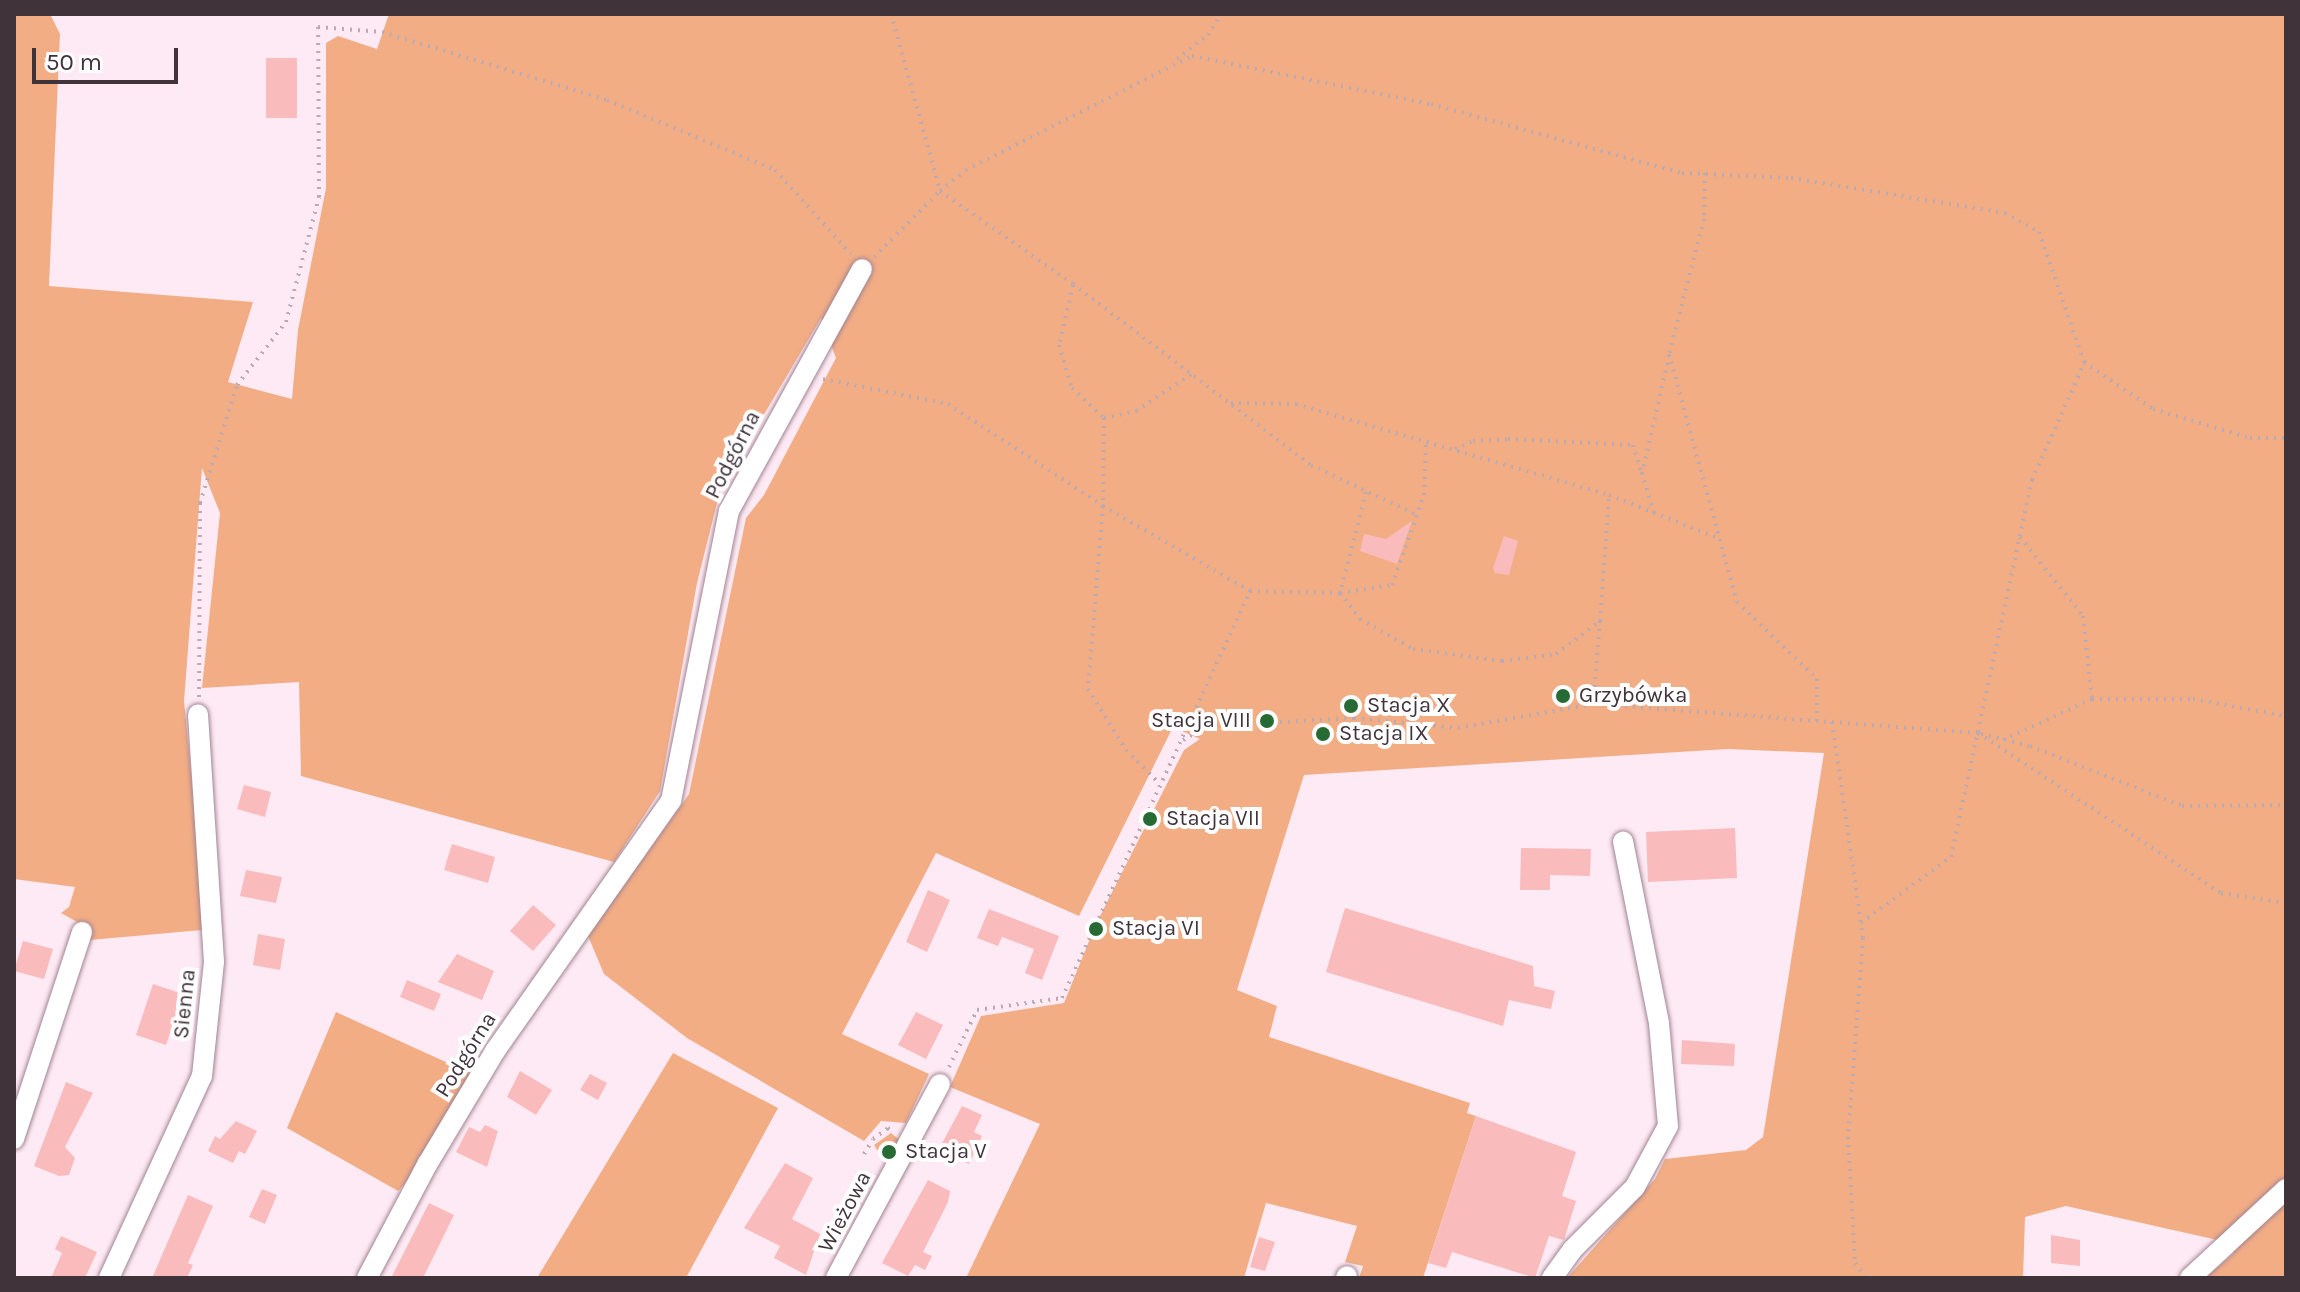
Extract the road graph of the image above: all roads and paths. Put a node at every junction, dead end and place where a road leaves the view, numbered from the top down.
1 (891, 14) edge
2 (1221, 14) edge
3 (1172, 63) junction
4 (1705, 173) junction
5 (940, 191) junction
6 (862, 269) junction
7 (1073, 284) junction
8 (1669, 354) junction
9 (2084, 362) junction
10 (801, 374) junction
11 (1192, 374) junction
12 (1229, 403) junction
13 (1104, 418) junction
14 (2286, 438) edge
15 (1426, 443) junction
16 (1453, 450) junction
17 (1642, 474) junction
18 (1366, 492) junction
19 (1609, 495) junction
20 (1103, 506) junction
21 (1654, 513) junction
22 (1417, 515) junction
23 (2020, 537) junction
24 (1718, 538) junction
25 (1250, 591) junction
26 (1340, 593) junction
27 (1600, 621) junction
28 (2092, 699) junction
29 (1593, 704) junction
30 (198, 715) joint
31 (2286, 716) edge
32 (1817, 721) junction
33 (1832, 722) junction
34 (1978, 733) junction
35 (2003, 740) junction
36 (1181, 741) junction
37 (1159, 783) junction
38 (2286, 805) edge
39 (1623, 842) dead end
40 (2286, 903) edge
41 (1861, 923) junction
42 (82, 932) dead end
43 (940, 1084) joint
44 (14, 1139) edge
45 (911, 1140) junction
46 (864, 1154) dead end
47 (2286, 1189) edge
48 (109, 1278) edge
49 (367, 1278) edge
50 (836, 1278) edge
51 (1552, 1278) edge
52 (1866, 1278) edge
53 (2190, 1278) edge

1 - 5 path
2 - 3 path
3 - 4 path
3 - 5 path
4 - 8 path
4 - 9 path
5 - 6 path
5 - 7 path
6 - 10 street, Podgórna
6 - 30 path
7 - 11 path
7 - 13 path
8 - 17 path
8 - 24 path
9 - 14 path
9 - 23 path
10 - 20 path
10 - 49 street, Podgórna
11 - 12 path
11 - 13 path
12 - 15 path
12 - 18 path
13 - 20 path
15 - 16 path
15 - 22 path
16 - 17 path
16 - 19 path
17 - 21 path
18 - 22 path
18 - 26 path
19 - 21 path
19 - 27 path
20 - 25 path
20 - 37 path
21 - 24 path
22 - 26 path
23 - 28 path
23 - 34 path
24 - 32 path
25 - 26 path
25 - 36 path
26 - 27 path
27 - 29 path
28 - 31 path
28 - 35 path
29 - 32 path
29 - 36 path
30 - 48 street, Sienna
32 - 33 path
33 - 34 path
33 - 41 path
34 - 35 path
34 - 40 path
34 - 41 path
35 - 38 path
36 - 37 path
37 - 43 path
39 - 51 street
41 - 52 path
42 - 44 street
43 - 45 street, Wieżowa
45 - 46 path
45 - 50 street, Wieżowa
47 - 53 street

